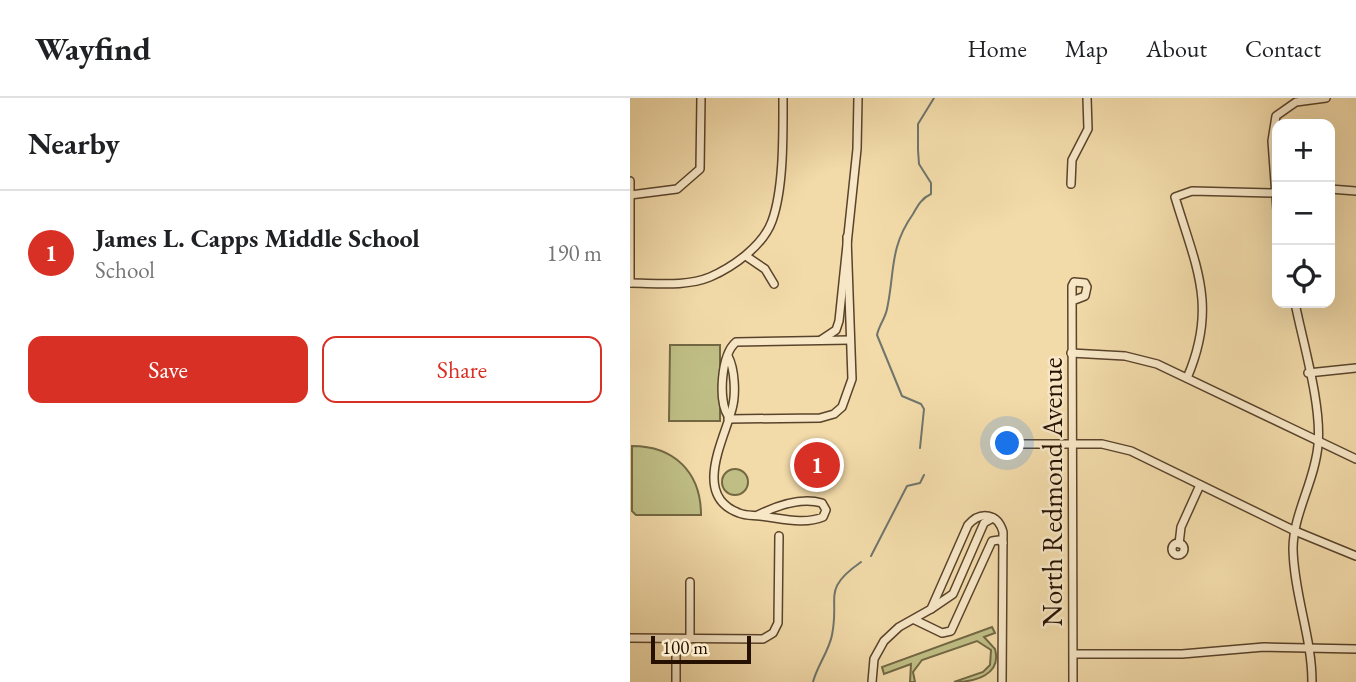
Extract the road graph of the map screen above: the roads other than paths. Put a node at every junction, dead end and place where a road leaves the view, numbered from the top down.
1 (701, 98) edge
2 (783, 98) edge
3 (858, 98) edge
4 (1087, 98) edge
5 (1326, 98) edge
6 (630, 181) edge
7 (1275, 182) edge
8 (1071, 184) dead end
9 (1335, 189) edge
10 (1356, 191) edge
11 (1272, 192) edge
12 (631, 195) edge
13 (847, 237) junction
14 (746, 256) junction
15 (630, 284) edge
16 (774, 284) dead end
17 (1072, 301) dead end
18 (1295, 308) edge
19 (821, 340) junction
20 (850, 340) junction
21 (1071, 353) junction
22 (1356, 368) edge
23 (1308, 373) junction
24 (1187, 378) junction
25 (728, 417) junction
26 (1024, 443) dead end
27 (1072, 443) junction
28 (1319, 443) junction
29 (1356, 459) edge
30 (1200, 485) junction
31 (758, 515) junction
32 (997, 519) junction
33 (1295, 531) junction
34 (779, 536) dead end
35 (1003, 543) junction
36 (1178, 544) dead end
37 (1356, 556) edge
38 (690, 582) dead end
39 (931, 609) junction
40 (915, 620) junction
41 (630, 638) edge
42 (676, 639) junction
43 (690, 639) junction
44 (1309, 646) junction
45 (1356, 649) edge
46 (1074, 654) junction
47 (676, 682) edge
48 (872, 682) edge
49 (1002, 682) edge
50 (1073, 682) edge
51 (1312, 682) edge

1 - 12 street
2 - 14 street
3 - 13 street
4 - 8 street
5 - 7 street
6 - 12 street
9 - 10 street
11 - 24 street
12 - 15 street
13 - 19 street
13 - 20 street
14 - 15 street
14 - 16 street
17 - 21 street, North Redmond Avenue
18 - 23 street
19 - 20 street
19 - 25 street
20 - 25 street
21 - 24 street
21 - 27 street, North Redmond Avenue
22 - 23 street
23 - 28 street
24 - 28 street
25 - 31 street
26 - 27 street
27 - 30 street
27 - 46 street, North Redmond Avenue
28 - 29 street
28 - 33 street
30 - 33 street
30 - 36 street
31 - 31 street
32 - 35 street
32 - 39 street
32 - 39 street
33 - 37 street
33 - 44 street
34 - 43 street
35 - 40 street
35 - 49 street
38 - 43 street
39 - 40 street
40 - 48 street
41 - 42 street
42 - 43 street
42 - 47 street
44 - 45 street
44 - 46 street
44 - 51 street
46 - 50 street, North Redmond Avenue

